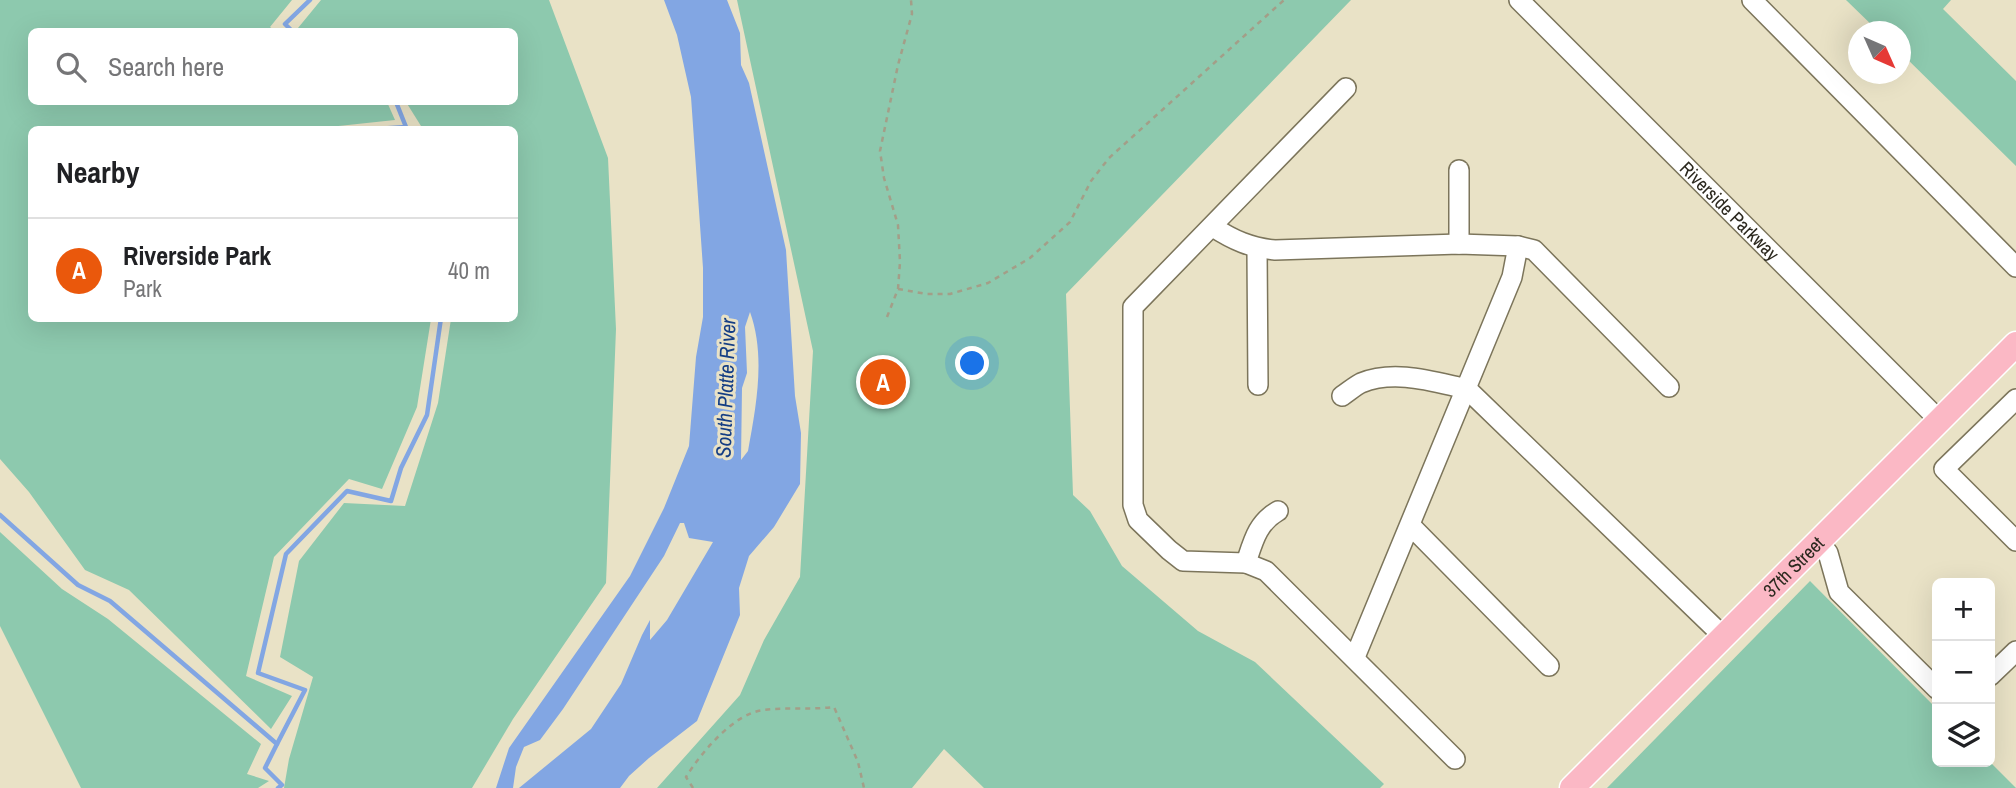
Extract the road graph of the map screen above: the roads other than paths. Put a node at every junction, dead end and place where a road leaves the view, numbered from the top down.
1 (1519, 0) edge
2 (1752, 0) edge
3 (1346, 88) dead end
4 (1459, 170) dead end
5 (1213, 227) junction
6 (1458, 244) junction
7 (1518, 246) junction
8 (1257, 249) junction
9 (2016, 267) edge
10 (2016, 344) edge
11 (1258, 385) dead end
12 (1669, 387) dead end
13 (1467, 389) junction
14 (1342, 396) dead end
15 (2016, 399) edge
16 (1939, 420) junction
17 (1278, 511) dead end
18 (1411, 526) junction
19 (1819, 541) junction
20 (2016, 541) edge
21 (1246, 564) junction
22 (1724, 637) junction
23 (2016, 651) edge
24 (1355, 657) junction
25 (1549, 666) dead end
26 (1995, 671) edge
27 (1932, 684) edge
28 (1455, 759) dead end
29 (1572, 788) edge

1 - 16 street, Riverside Parkway
2 - 9 street
3 - 5 street
4 - 6 street
5 - 8 street
5 - 21 street
6 - 7 street
6 - 8 street
7 - 12 street
7 - 13 street
8 - 11 street
10 - 16 main road, 37th Street
13 - 14 street
13 - 18 street
13 - 22 street
15 - 20 street
16 - 19 main road, 37th Street
17 - 21 street
18 - 24 street
18 - 25 street
19 - 22 main road, 37th Street
19 - 27 street
21 - 24 street
22 - 29 main road, 37th Street
23 - 26 street
24 - 28 street

